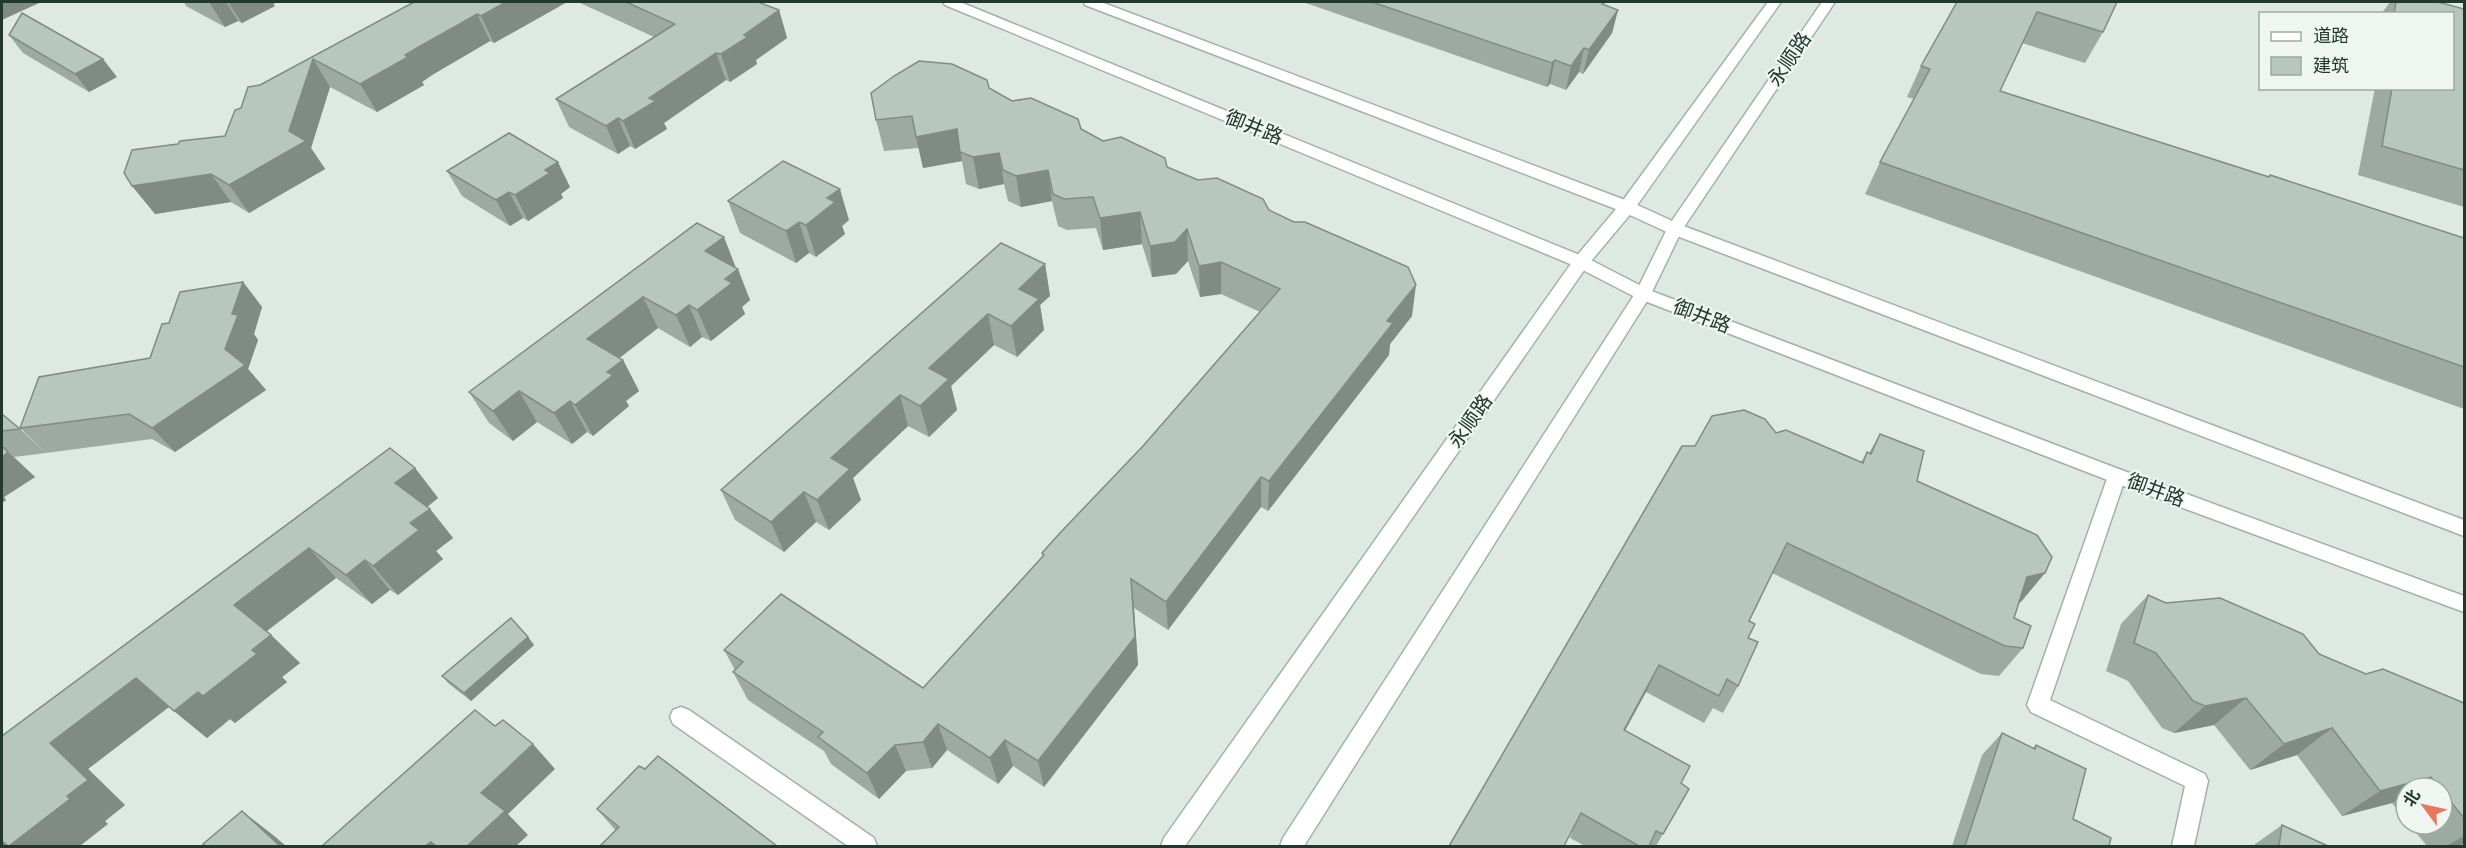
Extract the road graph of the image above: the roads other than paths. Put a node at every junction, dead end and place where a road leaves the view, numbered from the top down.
1 (950, 2) edge
2 (1090, 2) edge
3 (1774, 2) edge
4 (1828, 2) edge
5 (1627, 207) junction
6 (1675, 229) junction
7 (1581, 262) junction
8 (1643, 294) junction
9 (2117, 476) junction
10 (2464, 528) edge
11 (2464, 604) edge
12 (681, 717) dead end
13 (866, 846) edge
14 (1172, 846) edge
15 (1291, 846) edge
16 (2183, 846) edge

1 - 7 street, 御井路
2 - 5 street
3 - 5 street, 永顺路
4 - 6 street, 永顺路
5 - 6 street
5 - 7 street, 永顺路
6 - 8 street, 永顺路
6 - 10 street
7 - 8 street, 御井路
7 - 14 street, 永顺路
8 - 9 street, 御井路
8 - 15 street, 永顺路
9 - 11 street, 御井路
9 - 16 street
12 - 13 street

